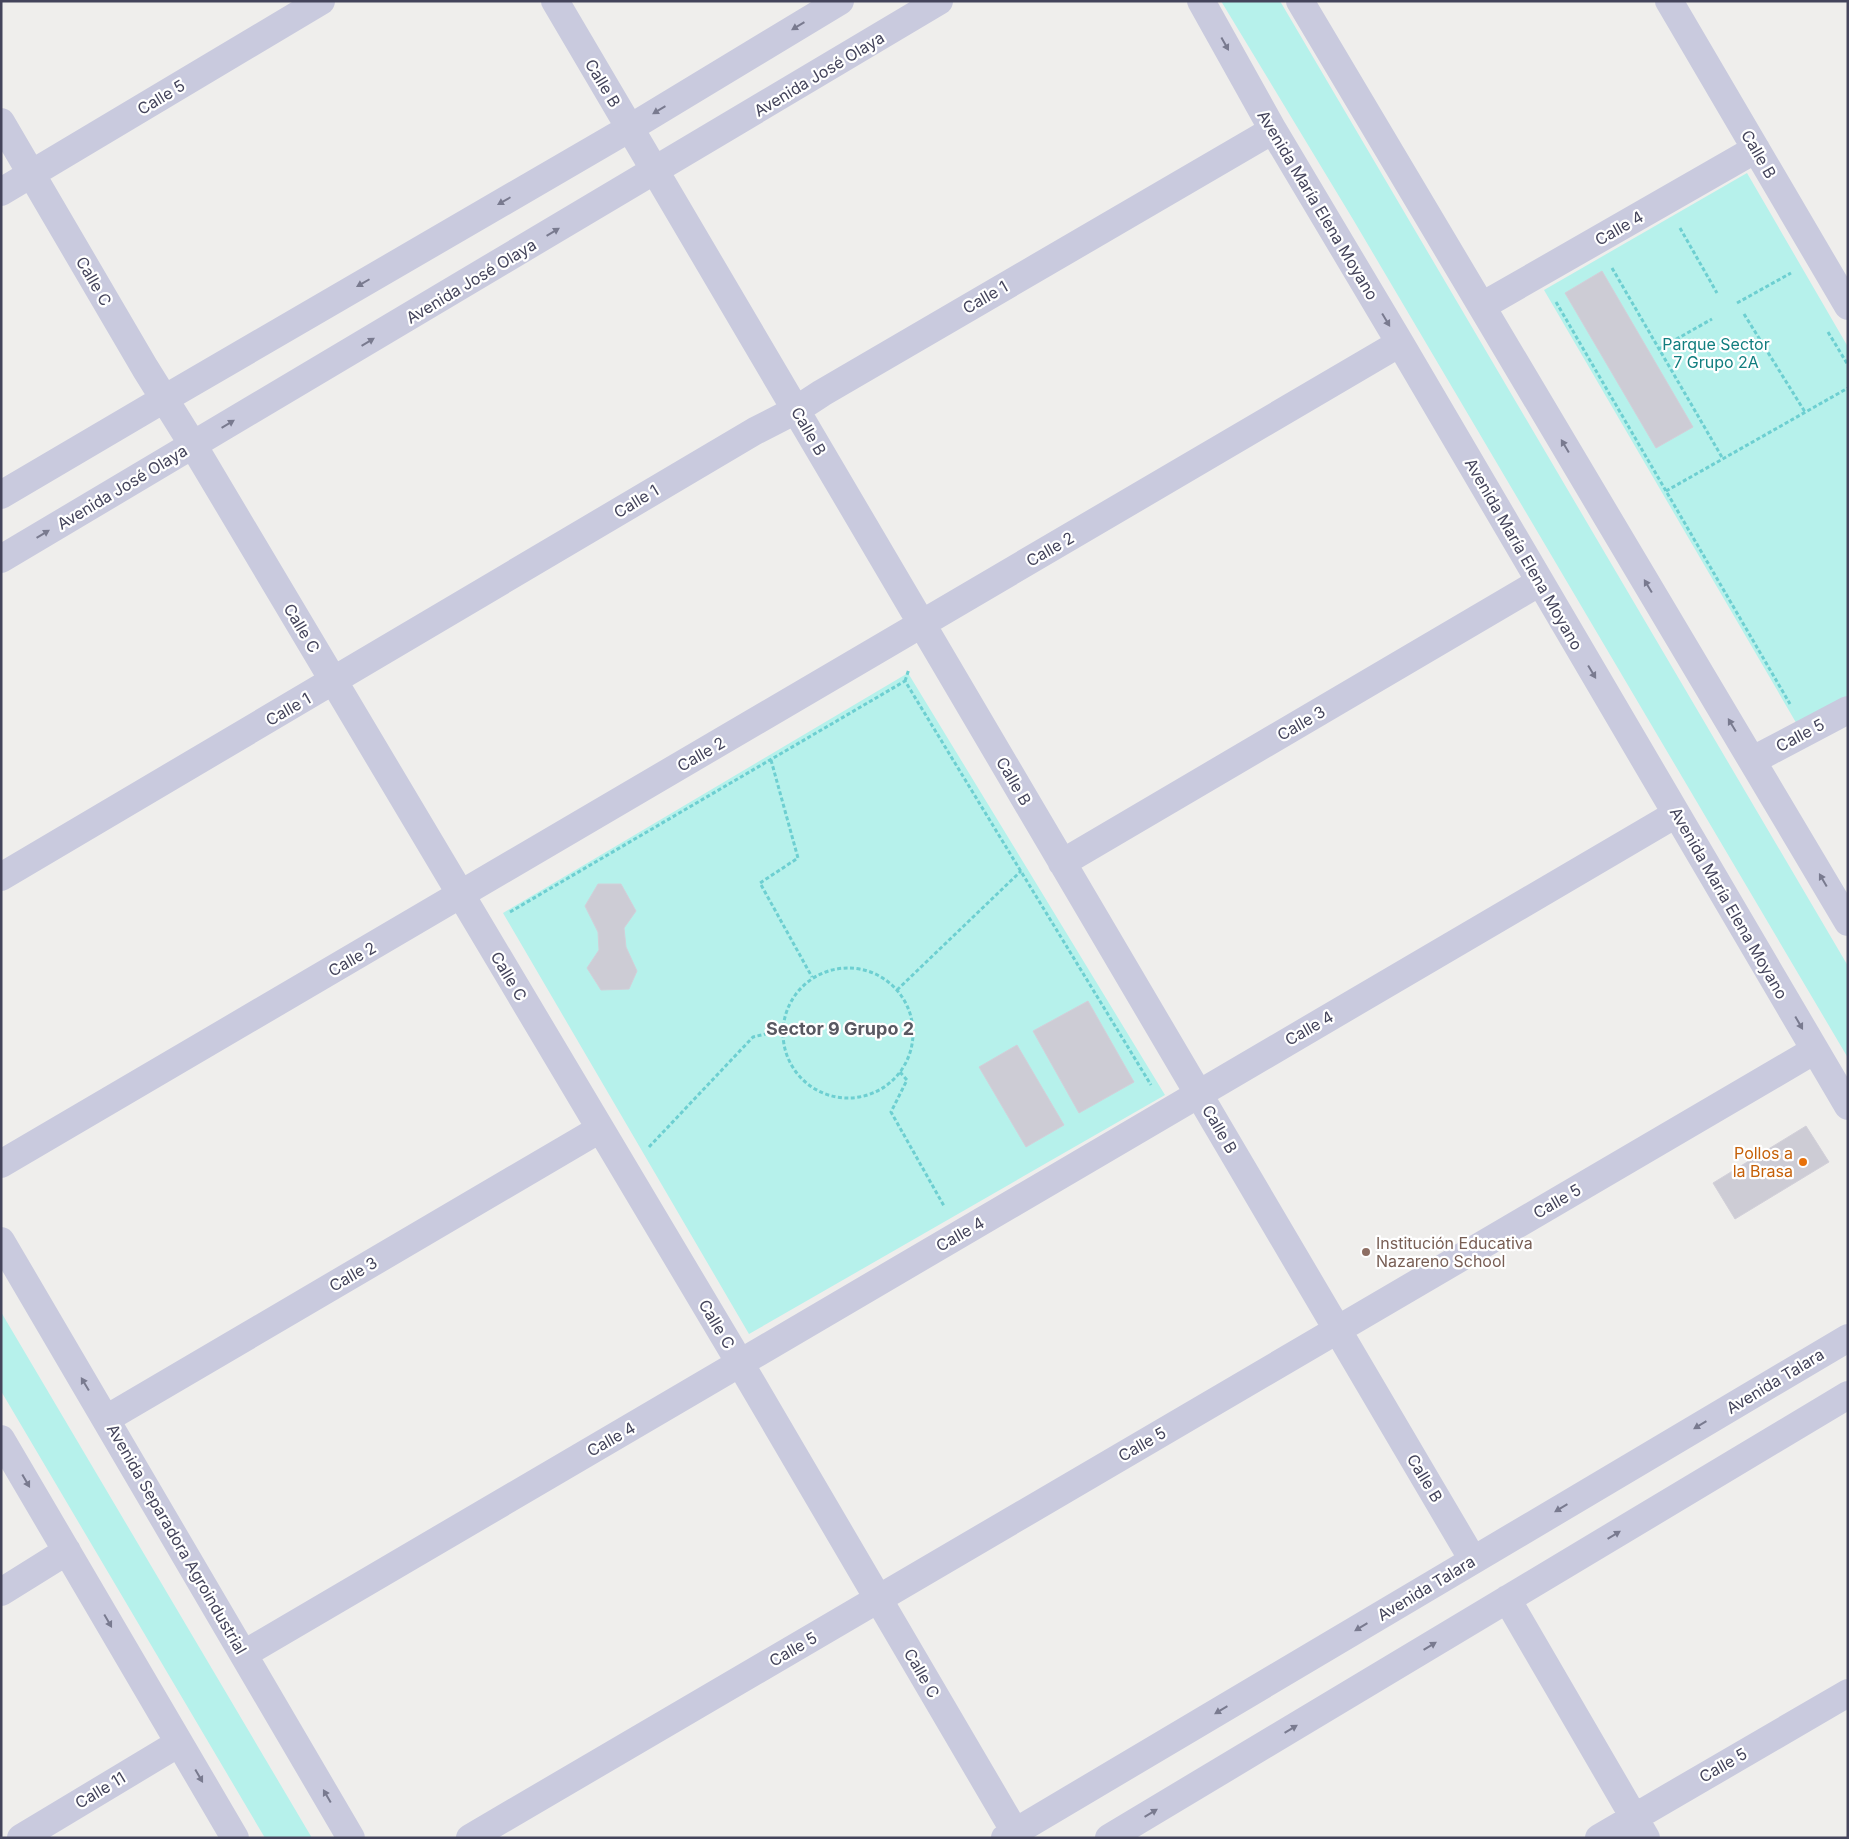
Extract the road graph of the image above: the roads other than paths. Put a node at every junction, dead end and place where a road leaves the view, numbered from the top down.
1 (320, 1) edge
2 (555, 1) edge
3 (840, 1) edge
4 (939, 1) edge
5 (1201, 1) edge
6 (1300, 1) edge
7 (1670, 1) edge
8 (1, 122) edge
9 (630, 128) junction
10 (1273, 130) junction
11 (1756, 149) junction
12 (656, 171) junction
13 (32, 174) junction
14 (1, 192) edge
15 (1482, 306) junction
16 (1848, 306) edge
17 (1400, 343) junction
18 (164, 399) junction
19 (796, 410) junction
20 (193, 445) junction
21 (1, 495) edge
22 (1, 559) edge
23 (1540, 582) junction
24 (922, 624) junction
25 (334, 682) junction
26 (1848, 710) edge
27 (1752, 760) junction
28 (1676, 814) junction
29 (1062, 862) junction
30 (1, 877) edge
31 (461, 895) junction
32 (1848, 922) edge
33 (1815, 1050) junction
34 (1199, 1094) junction
35 (1848, 1106) edge
36 (600, 1129) junction
37 (1, 1164) edge
38 (1, 1241) edge
39 (1338, 1330) junction
40 (1848, 1338) edge
41 (740, 1363) junction
42 (1848, 1395) edge
43 (106, 1419) junction
44 (1, 1439) edge
45 (67, 1551) junction
46 (1474, 1560) junction
47 (1, 1592) edge
48 (878, 1599) junction
49 (1507, 1600) junction
50 (244, 1654) junction
51 (1848, 1693) edge
52 (179, 1743) junction
53 (1640, 1827) edge
54 (1010, 1835) edge
55 (21, 1838) edge
56 (235, 1838) edge
57 (351, 1838) edge
58 (470, 1838) edge
59 (1109, 1838) edge
60 (1600, 1838) edge

1 - 13 street, Calle 5
2 - 9 street, Calle B
3 -> 9 street
4 - 12 street, Avenida José Olaya
5 -> 10 street, Avenida María Elena Moyano
6 - 15 street
7 - 11 street, Calle B
8 - 13 street, Calle C
9 - 12 street, Calle B
9 -> 18 street
10 -> 17 street, Avenida María Elena Moyano
10 - 19 street, Calle 1
11 - 15 street, Calle 4
11 - 16 street, Calle B
12 - 19 street, Calle B
20 -> 12 street, Avenida José Olaya
13 - 14 street, Calle 5
13 - 18 street, Calle C
27 -> 15 street
17 - 23 street, Avenida María Elena Moyano
17 - 24 street, Calle 2
18 - 20 street, Calle C
18 - 21 street
19 - 24 street, Calle B
19 - 25 street, Calle 1
22 -> 20 street, Avenida José Olaya
20 - 25 street, Calle C
23 -> 28 street, Avenida María Elena Moyano
23 - 29 street, Calle 3
24 - 29 street, Calle B
24 - 31 street, Calle 2
25 - 30 street, Calle 1
25 - 31 street, Calle C
26 - 27 street, Calle 5
32 -> 27 street
28 -> 33 street, Avenida María Elena Moyano
28 - 34 street, Calle 4
29 - 34 street, Calle B
31 - 36 street, Calle C
31 - 37 street, Calle 2
33 - 35 street, Avenida María Elena Moyano
33 - 39 street, Calle 5
34 - 39 street, Calle B
34 - 41 street, Calle 4
36 - 41 street, Calle C
36 - 43 street, Calle 3
43 -> 38 street, Avenida Separadora Agroindustrial
39 - 46 street, Calle B
39 - 48 street, Calle 5
40 -> 46 street, Avenida Talara
41 - 48 street, Calle C
41 - 50 street, Calle 4
49 -> 42 street
43 - 50 street, Avenida Separadora Agroindustrial
44 -> 45 street
45 - 47 street
45 -> 52 street
46 -> 54 street, Avenida Talara
48 - 54 street, Calle C
48 - 58 street, Calle 5
49 - 53 street
59 -> 49 street
57 -> 50 street, Avenida Separadora Agroindustrial
51 - 53 street, Calle 5
52 - 55 street, Calle 11
52 -> 56 street
53 - 60 street, Calle 5

